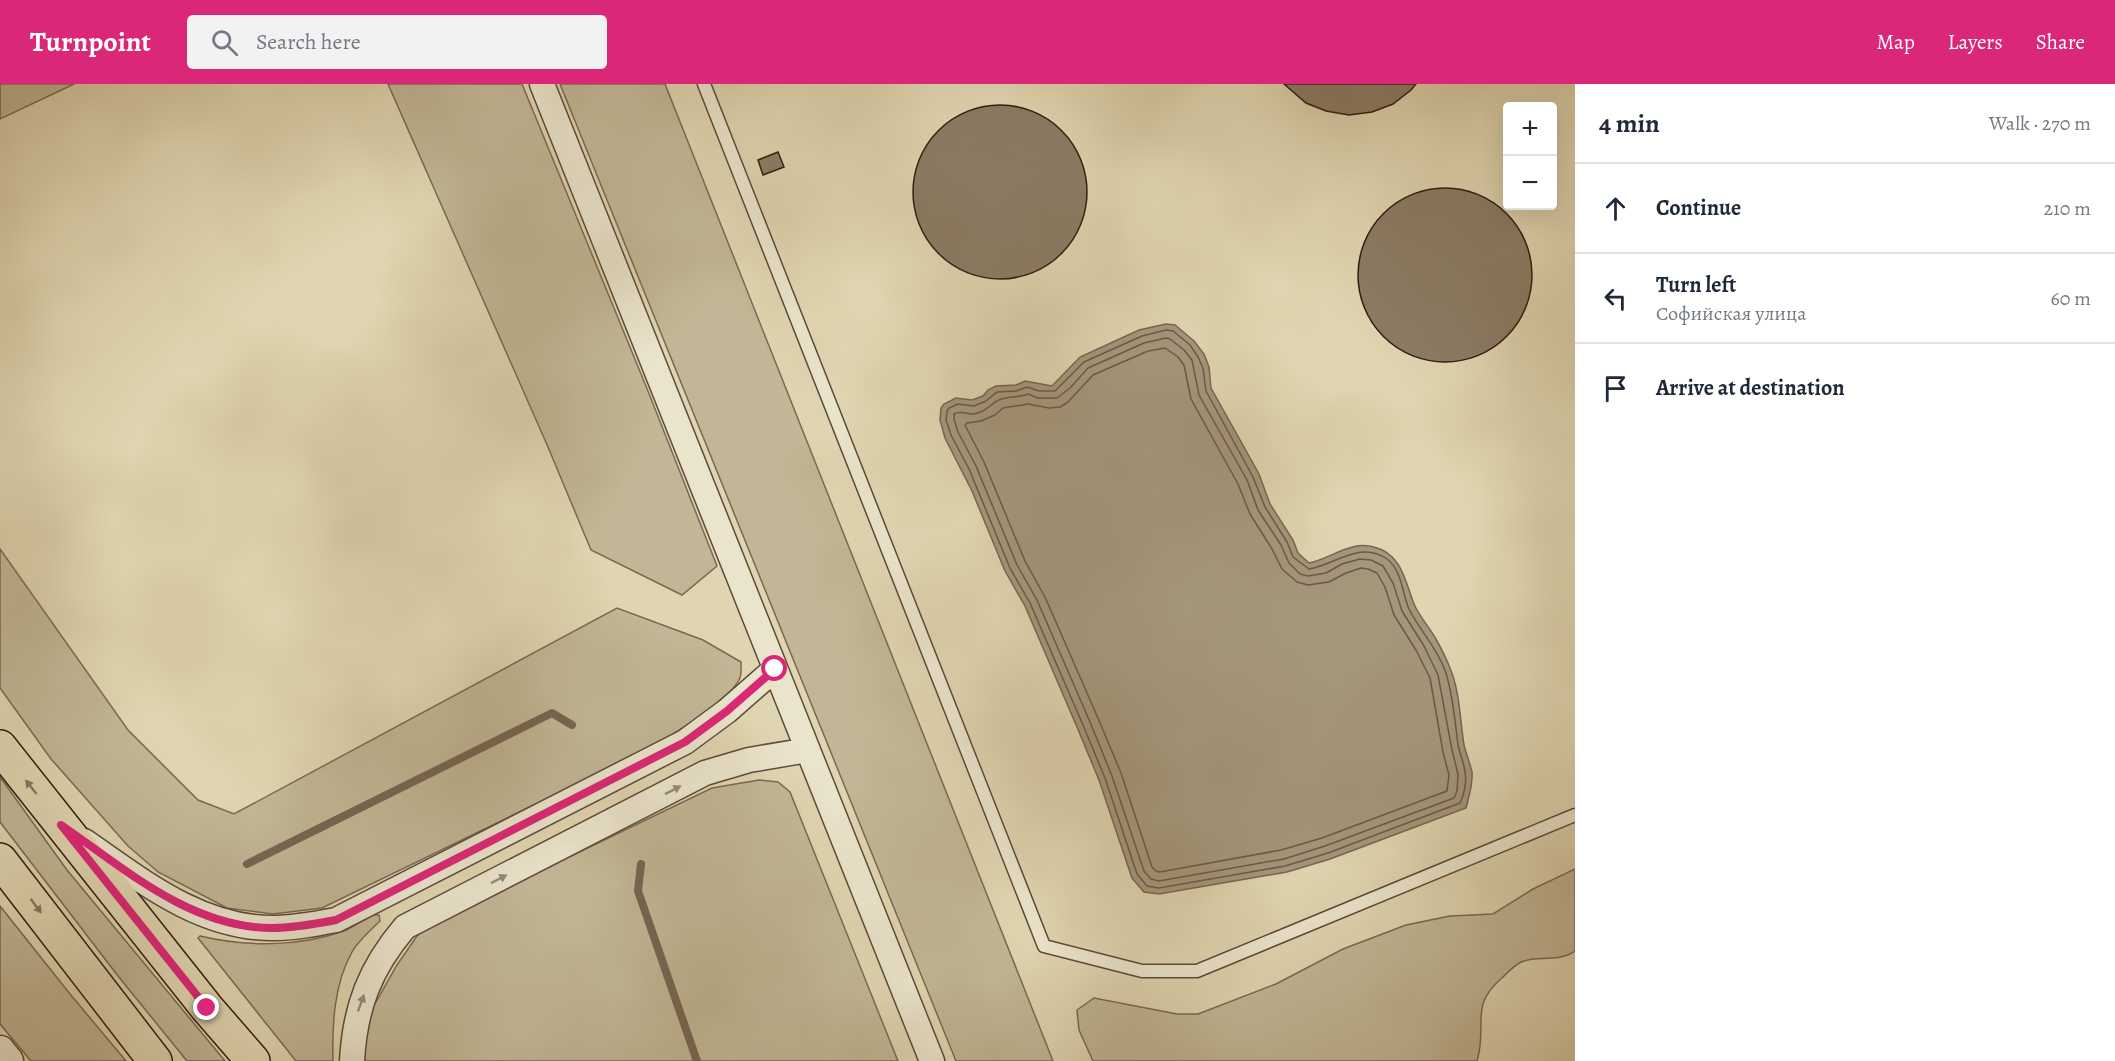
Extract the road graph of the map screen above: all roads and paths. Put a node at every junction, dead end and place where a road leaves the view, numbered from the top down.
1 (542, 84) edge
2 (704, 84) edge
3 (775, 669) junction
4 (0, 747) edge
5 (808, 750) junction
6 (1575, 814) edge
7 (61, 825) junction
8 (0, 860) edge
9 (0, 1051) edge
10 (8, 1061) edge
11 (155, 1061) edge
12 (253, 1061) edge
13 (352, 1061) edge
14 (932, 1061) edge

1 - 3 street
2 - 6 lane
3 - 5 street
3 - 7 street
7 -> 4 main road
13 -> 5 street
5 - 14 street
7 - 12 main road
8 -> 11 main road
9 - 10 street

